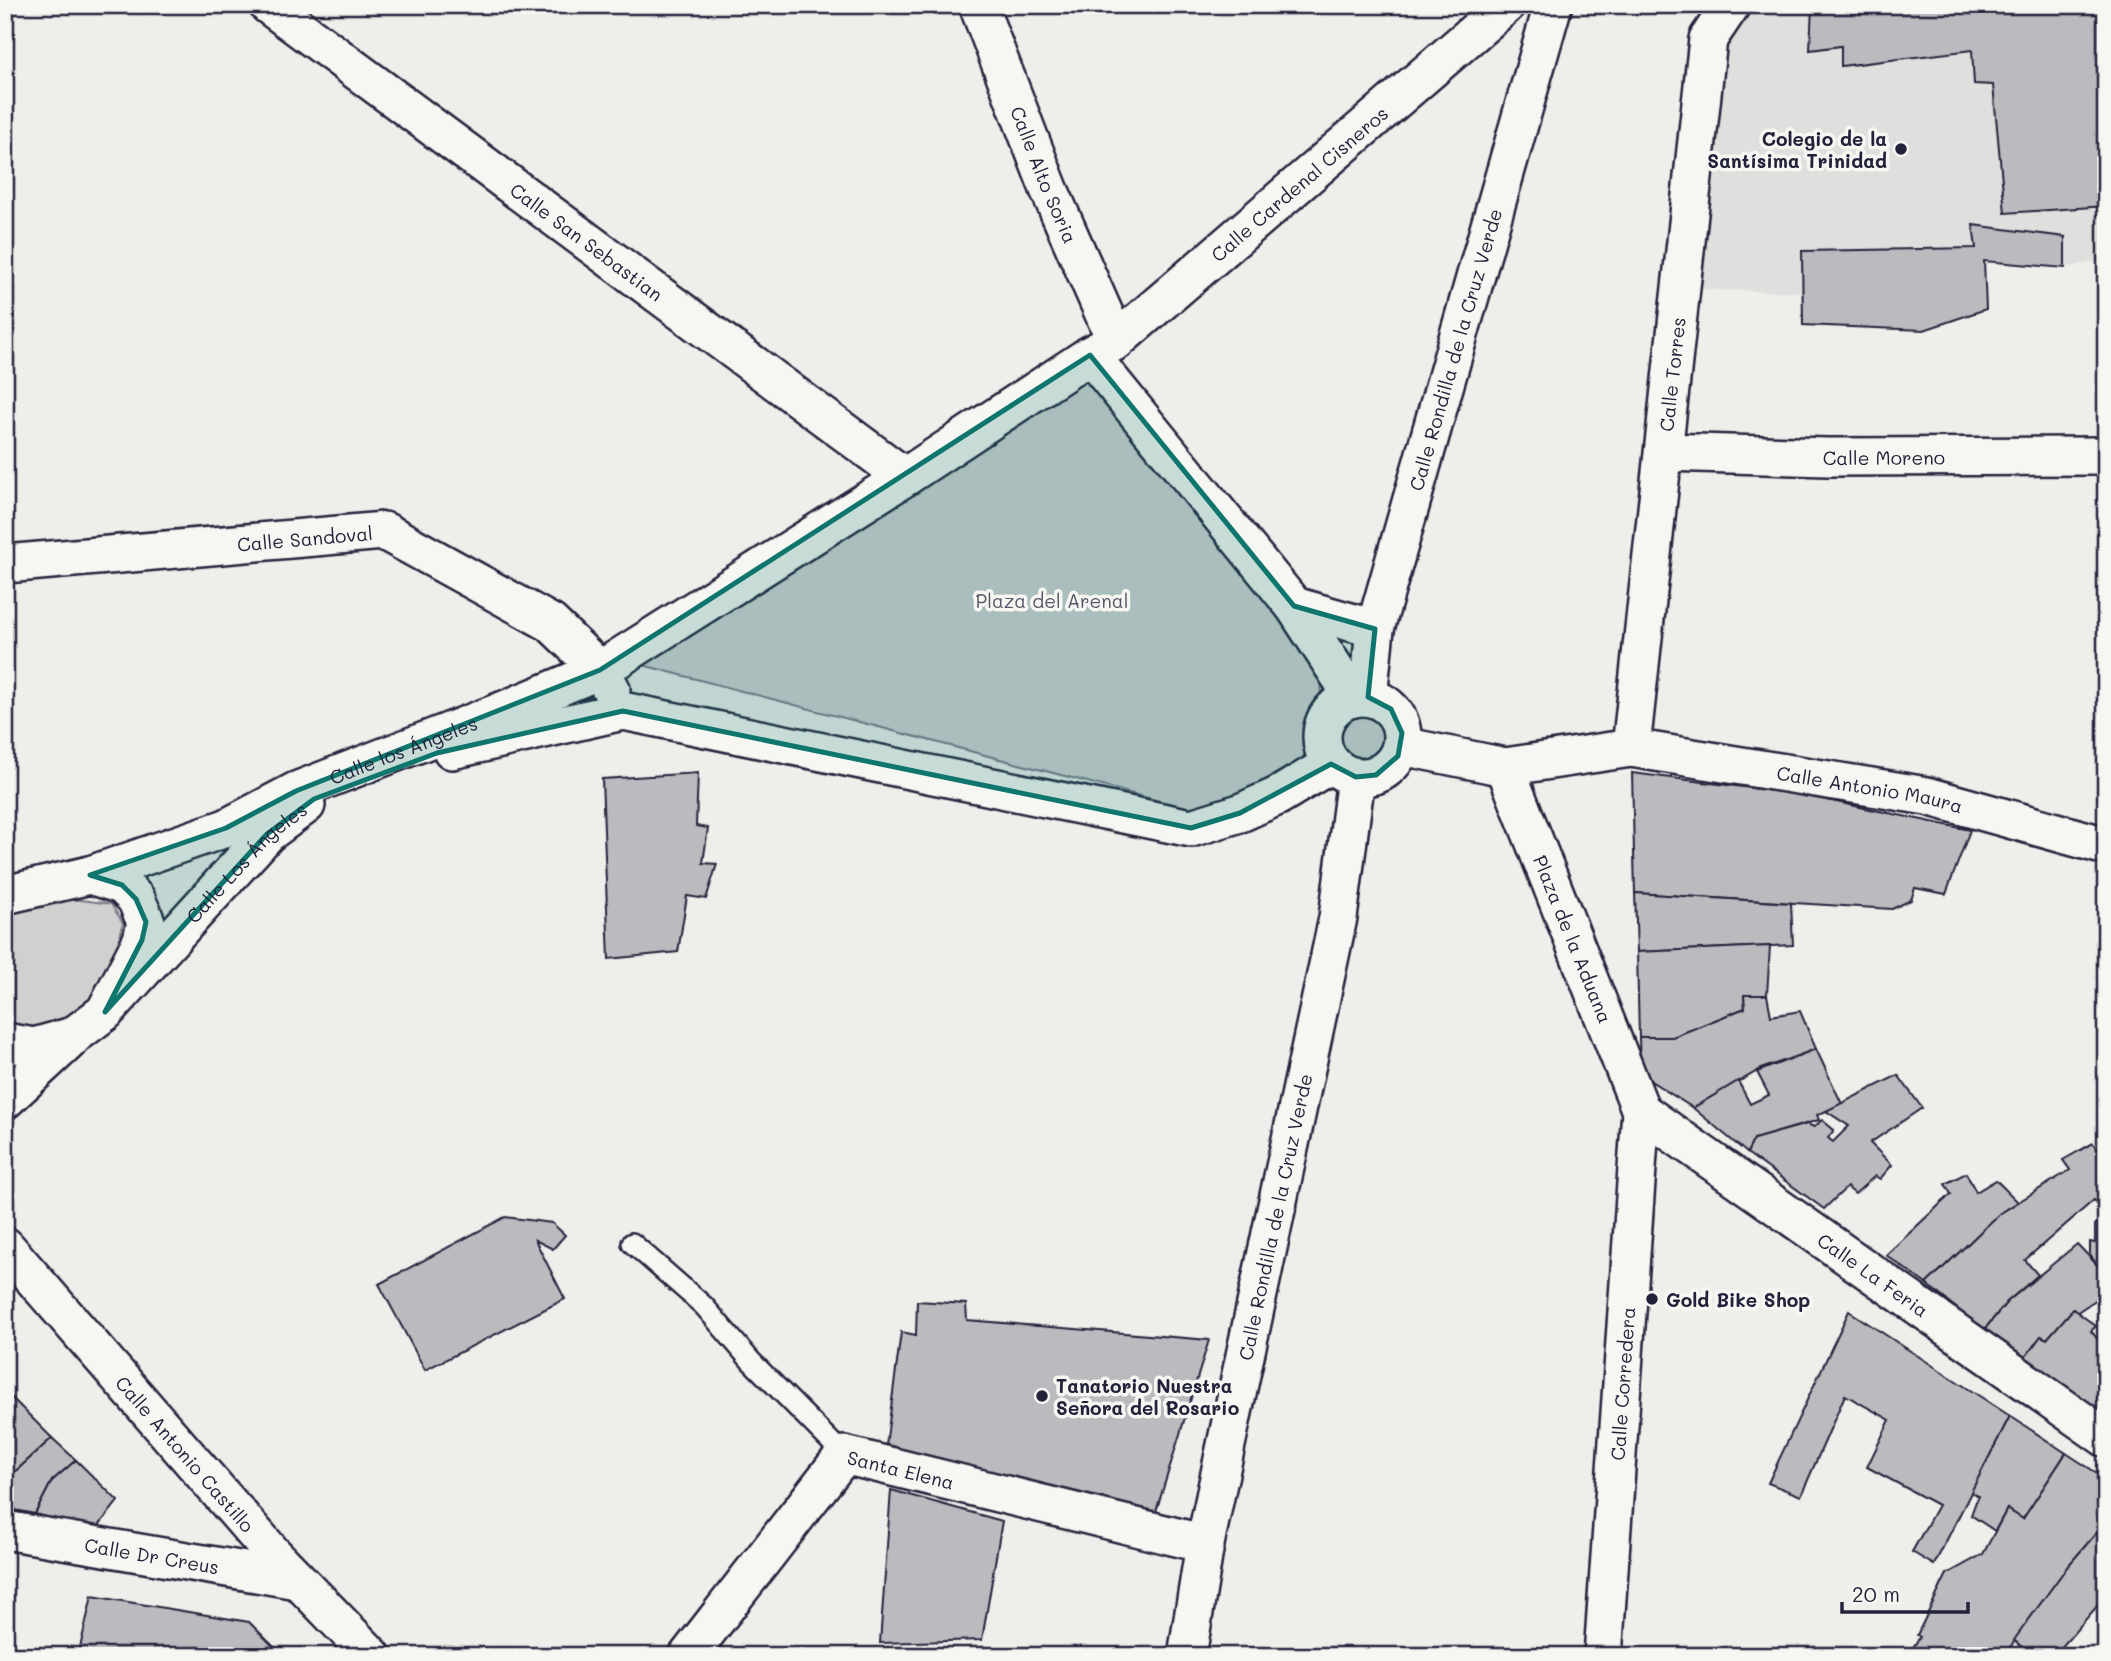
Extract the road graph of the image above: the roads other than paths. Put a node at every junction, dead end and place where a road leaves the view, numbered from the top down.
1 (268, 5) edge
2 (978, 5) edge
3 (1506, 5) edge
4 (1553, 5) edge
5 (1731, 5) edge
6 (1103, 348) junction
7 (1664, 452) junction
8 (2106, 456) edge
9 (905, 477) junction
10 (5, 564) edge
11 (1294, 606) junction
12 (1375, 629) junction
13 (600, 670) junction
14 (1361, 697) junction
15 (623, 711) junction
16 (1402, 746) junction
17 (1631, 748) junction
18 (1505, 767) junction
19 (1344, 771) junction
20 (2106, 846) edge
21 (90, 875) junction
22 (5, 895) edge
23 (105, 1012) junction
24 (74, 1036) junction
25 (5, 1042) edge
26 (5, 1100) edge
27 (1641, 1111) junction
28 (632, 1243) dead end
29 (5, 1246) edge
30 (2106, 1438) edge
31 (845, 1455) junction
32 (5, 1530) edge
33 (1205, 1544) junction
34 (298, 1580) junction
35 (372, 1656) edge
36 (688, 1656) edge
37 (1187, 1656) edge
38 (1603, 1656) edge

1 - 9 street, Calle San Sebastian
2 - 6 street, Calle Alto Soria
3 - 6 street, Calle Cardenal Cisneros
4 - 12 street, Calle Rondilla de la Cruz Verde
5 - 7 street, Calle Torres
6 - 9 street
6 - 11 street
7 - 8 street, Calle Moreno
7 - 17 street, Calle Torres
9 - 13 street
10 - 13 street, Calle Sandoval
11 - 12 street
11 - 14 street
12 - 14 street, Calle Rondilla de la Cruz Verde
13 - 15 street, Calle Sandoval
13 - 21 street, Calle los Ángeles
14 - 16 street
14 - 19 street
15 - 19 street
15 - 23 street, Calle Los Ángeles
16 - 18 street
16 - 19 street
17 - 18 street
17 - 20 street, Calle Antonio Maura
18 - 27 street, Plaza de la Aduana
19 - 33 street, Calle Rondilla de la Cruz Verde
21 - 22 street, Calle los Ángeles
21 - 23 street
23 - 24 street, Calle Los Ángeles
24 - 25 street
24 - 26 street
27 - 30 street, Calle La Feria
27 - 38 street, Calle Corredera
28 - 31 lane
29 - 34 street, Calle Antonio Castillo
31 - 33 street, Santa Elena
31 - 36 street, Santa Elena
32 - 34 street, Calle Dr Creus
33 - 37 street, Calle Rondilla de la Cruz Verde
34 - 35 street, Calle Antonio Castillo

